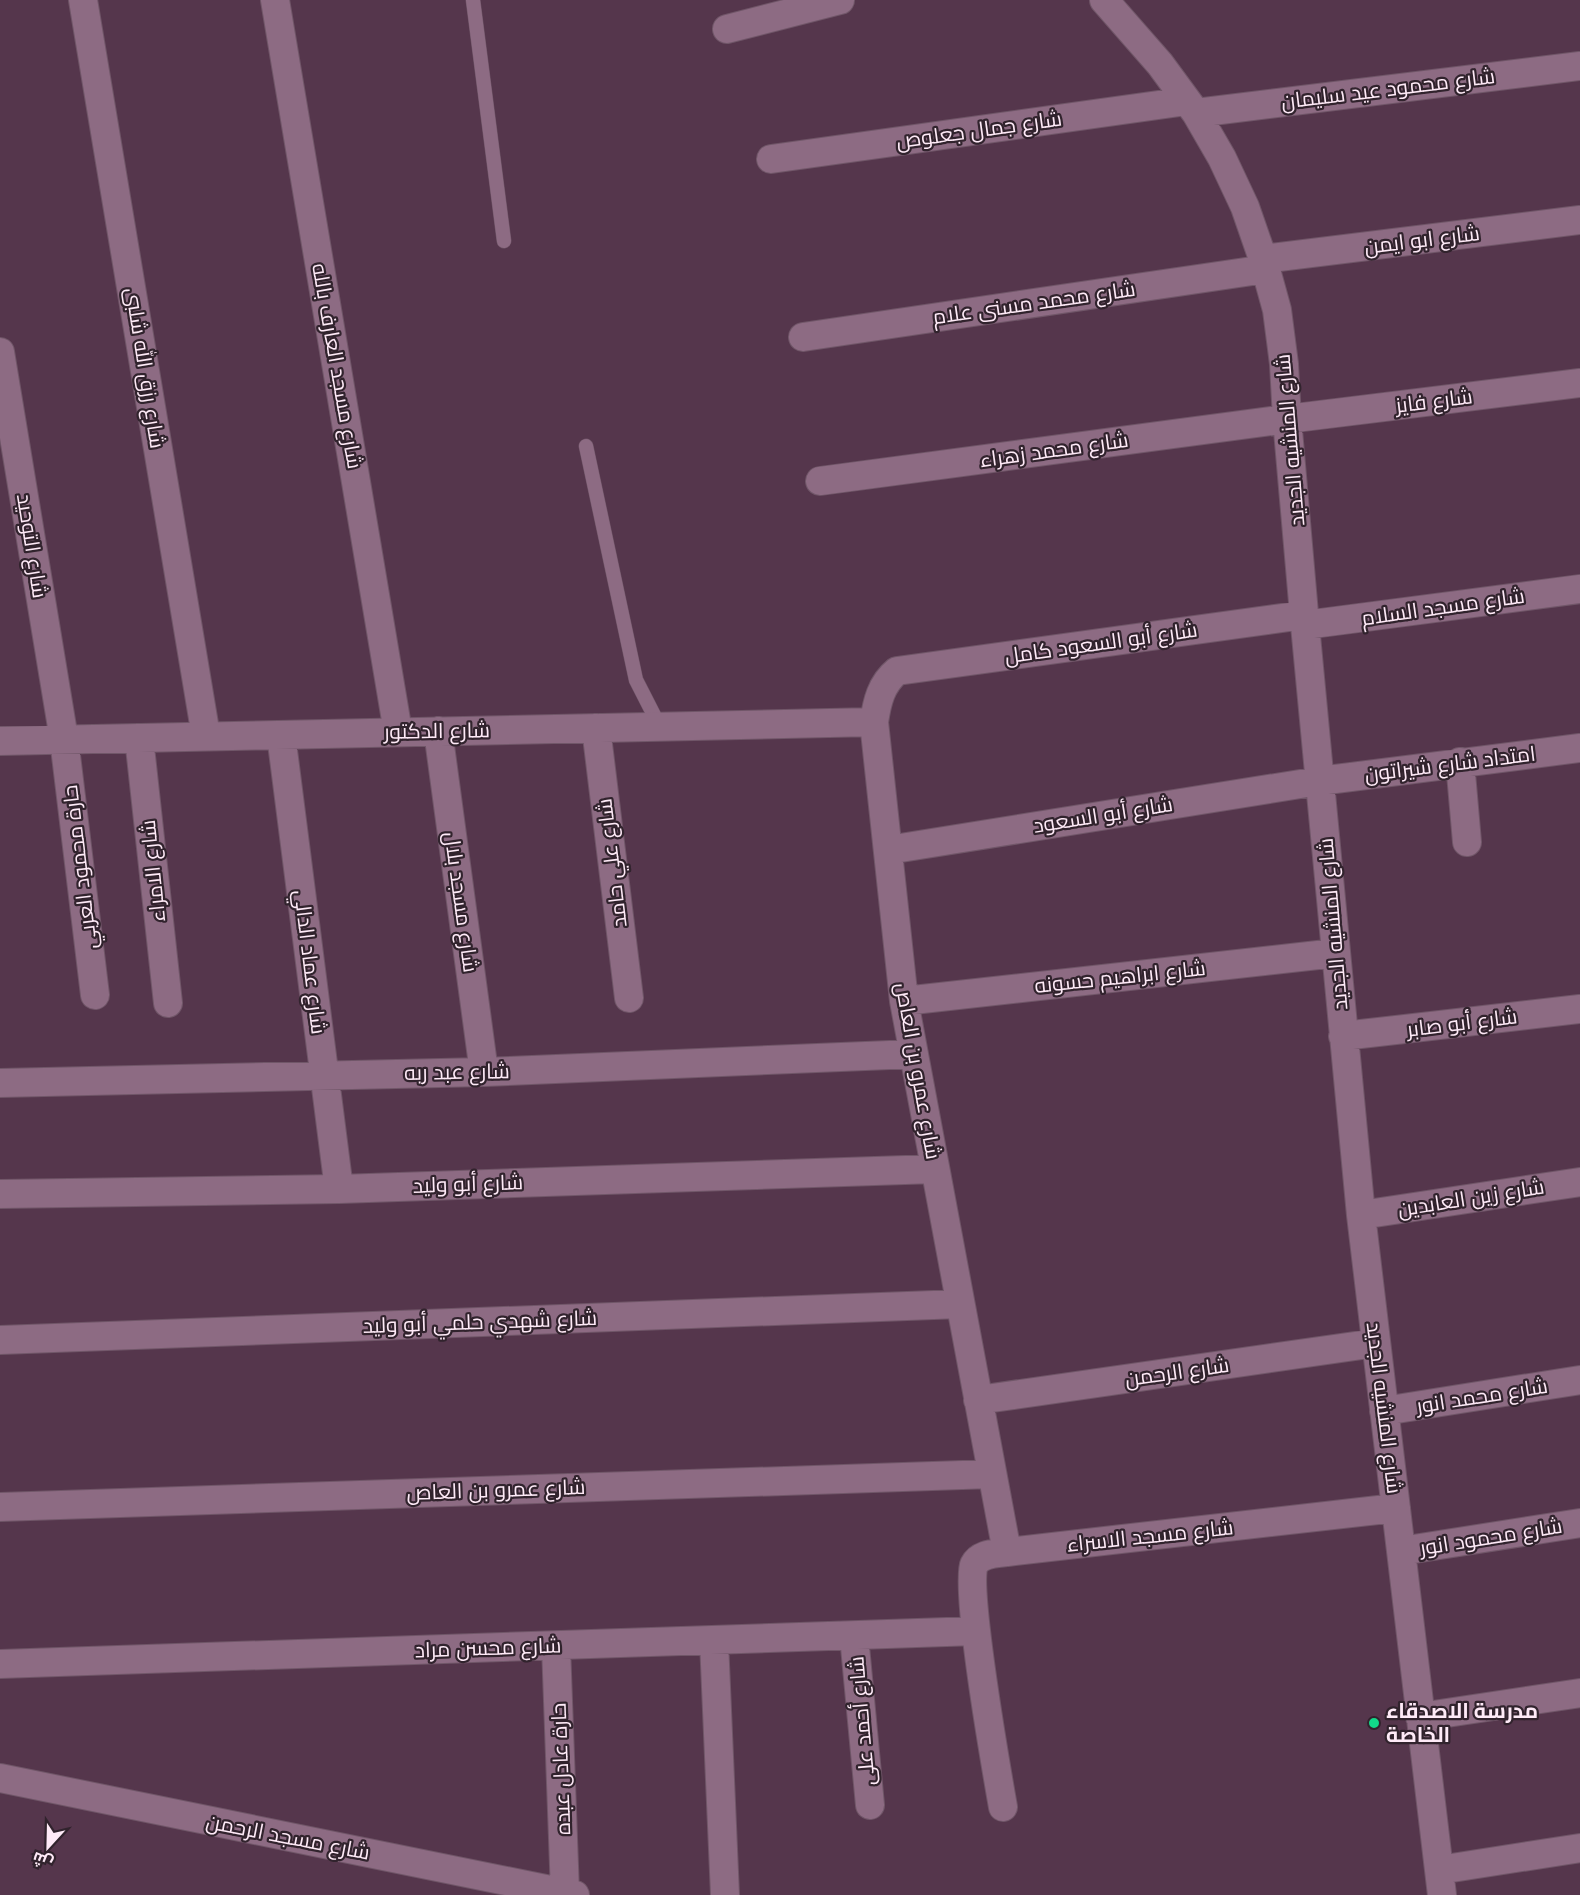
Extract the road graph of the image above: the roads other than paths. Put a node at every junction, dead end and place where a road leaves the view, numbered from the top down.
1 (83, 0) edge
2 (275, 0) edge
3 (473, 0) edge
4 (840, 0) edge
5 (1104, 0) edge
6 (727, 30) dead end
7 (1580, 66) edge
8 (1191, 107) junction
9 (771, 159) dead end
10 (1580, 220) edge
11 (504, 241) dead end
12 (1265, 264) junction
13 (802, 337) dead end
14 (0, 352) edge
15 (1580, 383) edge
16 (1287, 419) junction
17 (586, 446) dead end
18 (820, 481) dead end
19 (1580, 589) edge
20 (1305, 620) junction
21 (897, 671) joint
22 (874, 722) junction
23 (660, 727) junction
24 (596, 728) junction
25 (438, 731) junction
26 (398, 732) junction
27 (281, 735) junction
28 (206, 736) junction
29 (139, 738) junction
30 (64, 739) junction
31 (0, 741) edge
32 (1580, 748) edge
33 (1460, 762) junction
34 (1319, 781) junction
35 (1467, 842) dead end
36 (888, 850) junction
37 (1336, 953) junction
38 (95, 995) dead end
39 (629, 998) dead end
40 (904, 1001) junction
41 (168, 1004) dead end
42 (1580, 1009) edge
43 (1343, 1036) junction
44 (914, 1054) junction
45 (484, 1072) junction
46 (324, 1075) junction
47 (0, 1083) edge
48 (935, 1169) junction
49 (1580, 1182) edge
50 (339, 1188) junction
51 (0, 1194) edge
52 (1361, 1215) junction
53 (960, 1304) junction
54 (0, 1340) edge
55 (1376, 1343) junction
56 (1580, 1380) edge
57 (978, 1400) junction
58 (1384, 1411) junction
59 (992, 1474) junction
60 (0, 1507) edge
61 (1396, 1508) junction
62 (1580, 1523) edge
63 (1401, 1551) junction
64 (1007, 1552) junction
65 (976, 1630) junction
66 (854, 1636) junction
67 (714, 1641) junction
68 (556, 1646) junction
69 (0, 1664) edge
70 (1580, 1692) edge
71 (1420, 1717) junction
72 (0, 1778) edge
73 (870, 1805) dead end
74 (1003, 1807) dead end
75 (1580, 1848) edge
76 (1441, 1883) edge
77 (570, 1894) edge
78 (725, 1895) edge

1 - 28 street, شارع رزق الله شلبى
2 - 26 street, شارع مسجد العارف بالله
3 - 11 lane
4 - 6 street
5 - 8 street, شارع المنشيه الجديد
7 - 8 street, شارع محمود عيد سليمان
8 - 9 street, شارع جمال جعلوص
8 - 12 street, شارع المنشيه الجديد
10 - 12 street, شارع ابو ايمن
12 - 13 street, شارع محمد مسنى علام
12 - 16 street, شارع المنشيه الجديد
14 - 30 street, شارع التوحيد
15 - 16 street, شارع فايز
16 - 18 street, شارع محمد زهراء
16 - 20 street, شارع المنشيه الجديد
17 - 23 lane
19 - 20 street, شارع مسجد السلام
20 - 21 street, شارع أبو السعود كامل
20 - 34 street, شارع المنشيه الجديد
21 - 22 street, شارع عمرو بن العاص
22 - 23 street, شارع الدكتور
22 - 36 street, شارع عمرو بن العاص
23 - 24 street, شارع الدكتور
24 - 25 street, شارع الدكتور
24 - 39 street, شارع علي حامد
25 - 26 street, شارع الدكتور
25 - 45 street, شارع مسجد بلال
26 - 27 street, شارع الدكتور
27 - 28 street, شارع الدكتور
27 - 46 street, شارع عماد الدالي
28 - 29 street, شارع الدكتور
29 - 30 street, شارع الدكتور
29 - 41 street, شارع الامراء
30 - 31 street, شارع الدكتور
30 - 38 street, حارة محمود العربي
32 - 33 street, امتداد شارع شيراتون
33 - 34 street, امتداد شارع شيراتون
33 - 35 street
34 - 36 street, شارع أبو السعود
34 - 37 street, شارع المنشيه الجديد
36 - 40 street, شارع عمرو بن العاص
37 - 40 street, شارع ابراهيم حسونه
37 - 43 street, شارع المنشيه الجديد
40 - 44 street, شارع عمرو بن العاص
42 - 43 street, شارع أبو صابر
43 - 52 street, شارع المنشيه الجديد
44 - 45 street, شارع عبد ربه
44 - 48 street, شارع عمرو بن العاص
45 - 46 street, شارع عبد ربه
46 - 47 street, شارع عبد ربه
46 - 50 street, شارع عماد الدالي
48 - 50 street, شارع أبو وليد
48 - 53 street, شارع عمرو بن العاص
49 - 52 street, شارع زين العابدين
50 - 51 street, شارع أبو وليد
52 - 55 street, شارع المنشيه الجديد
53 - 54 street, شارع شهدي حلمي أبو وليد
53 - 57 street, شارع عمرو بن العاص
55 - 57 street, شارع الرحمن
55 - 58 street, شارع المنشيه الجديد
56 - 58 street, شارع محمد انور
57 - 59 street, شارع عمرو بن العاص
58 - 61 street, شارع المنشيه الجديد
59 - 60 street, شارع عمرو بن العاص
59 - 64 street, شارع عمرو بن العاص
61 - 63 street, شارع المنشيه الجديد
61 - 64 street, شارع مسجد الاسراء
62 - 63 street, شارع محمود انور
63 - 71 street, شارع المنشيه الجديد
64 - 65 street, شارع مسجد الاسراء
65 - 66 street, شارع محسن مراد
65 - 74 street, شارع مسجد الاسراء
66 - 67 street, شارع محسن مراد
66 - 73 street, شارع أحمد على
67 - 68 street, شارع محسن مراد
67 - 78 street
68 - 69 street, شارع محسن مراد
68 - 77 street, حارة عادل عبده
70 - 71 street
71 - 76 street, شارع المنشيه الجديد
72 - 77 street, شارع مسجد الرحمن
75 - 76 street

